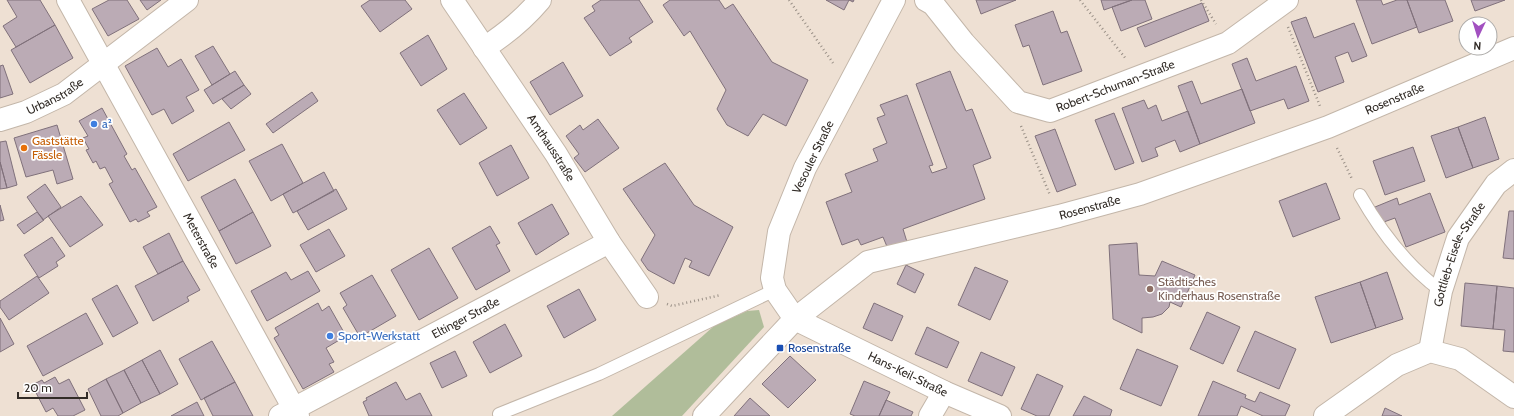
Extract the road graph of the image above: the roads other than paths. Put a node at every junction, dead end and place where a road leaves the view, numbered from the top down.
1 (68, 0) edge
2 (187, 0) edge
3 (452, 0) edge
4 (540, 0) edge
5 (894, 0) edge
6 (926, 0) edge
7 (1283, 3) edge
8 (484, 48) junction
9 (1514, 48) edge
10 (104, 64) junction
11 (0, 120) edge
12 (1513, 170) edge
13 (1360, 195) road end
14 (609, 242) junction
15 (775, 290) junction
16 (1442, 290) junction
17 (647, 297) road end
18 (795, 319) junction
19 (1430, 351) junction
20 (944, 392) junction
21 (1514, 397) edge
22 (291, 413) edge
23 (499, 414) dead end
24 (704, 416) edge
25 (930, 416) edge
26 (1000, 416) edge
27 (1325, 416) edge

1 - 10 street, Meterstraße
2 - 10 street, Urbanstraße
3 - 8 street, Amthausstraße
4 - 8 street
5 - 15 street, Vesouler Straße
6 - 7 street, Robert-Schuman-Straße
8 - 14 street, Amthausstraße
9 - 18 street, Rosenstraße
10 - 11 street, Urbanstraße
10 - 22 street, Meterstraße
12 - 16 street, Gottlieb-Eisele-Straße
13 - 16 lane
14 - 17 street, Amthausstraße
14 - 22 street, Eltinger Straße
15 - 18 street, Vesouler Straße
15 - 23 lane
16 - 19 street, Gottlieb-Eisele-Straße
18 - 20 street, Hans-Keil-Straße
18 - 24 street, Rosenstraße
19 - 21 street
19 - 27 street
20 - 25 street
20 - 26 street, Hans-Keil-Straße

